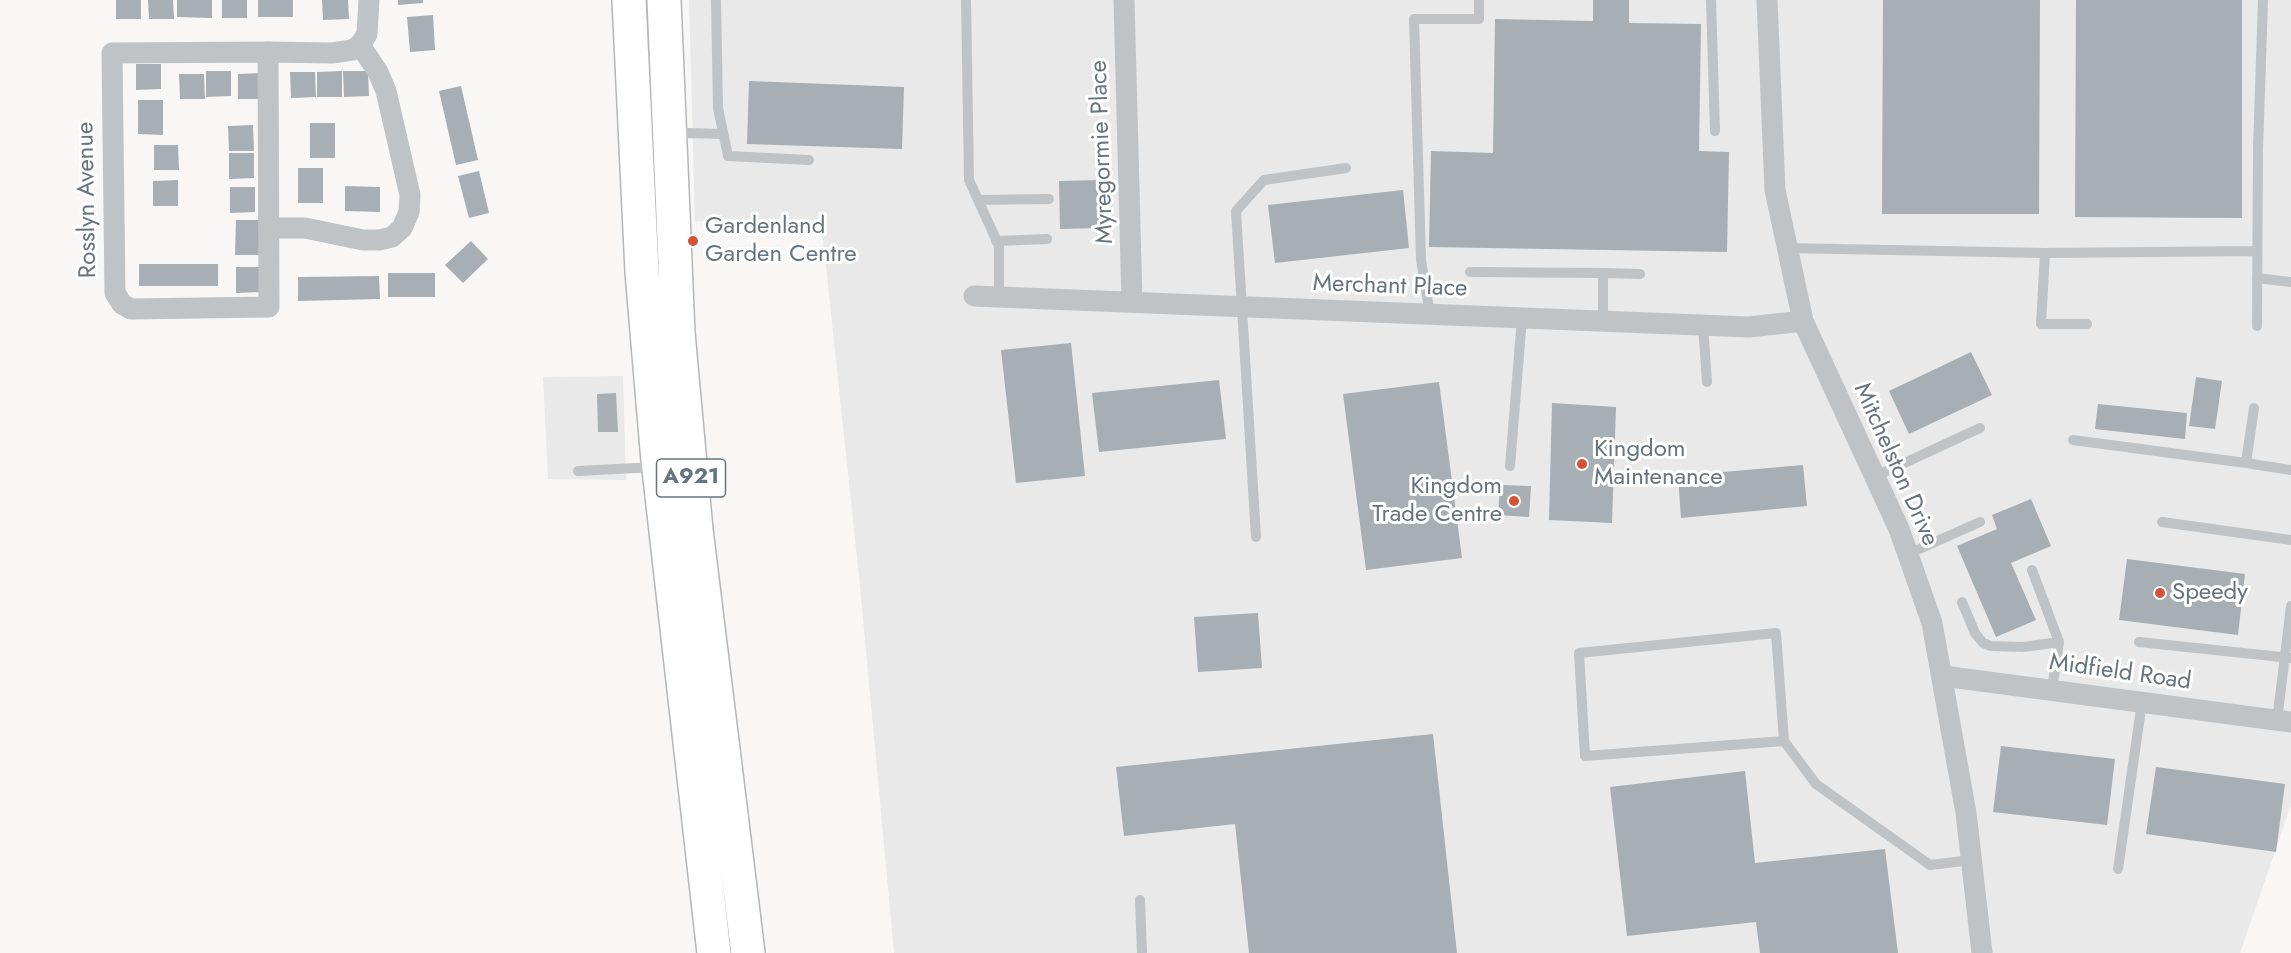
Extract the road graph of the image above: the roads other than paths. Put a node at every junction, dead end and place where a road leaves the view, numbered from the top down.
1 (369, 0) edge
2 (629, 0) edge
3 (664, 0) edge
4 (716, 0) edge
5 (966, 0) edge
6 (1124, 0) edge
7 (1479, 0) edge
8 (1711, 0) edge
9 (1767, 0) edge
10 (2263, 0) edge
11 (360, 45) junction
12 (268, 52) junction
13 (666, 84) junction
14 (1715, 131) dead end
15 (722, 134) junction
16 (679, 143) junction
17 (808, 160) dead end
18 (1346, 168) dead end
19 (1049, 199) dead end
20 (978, 200) junction
21 (269, 228) junction
22 (1047, 239) dead end
23 (996, 241) junction
24 (1787, 248) junction
25 (2257, 251) junction
26 (2045, 253) junction
27 (1470, 272) dead end
28 (1604, 273) junction
29 (1640, 273) dead end
30 (2257, 278) junction
31 (2291, 282) edge
32 (974, 296) dead end
33 (999, 297) junction
34 (1132, 302) junction
35 (1240, 306) junction
36 (1430, 314) junction
37 (1522, 318) junction
38 (1603, 321) junction
39 (1803, 321) junction
40 (2087, 324) dead end
41 (1703, 325) junction
42 (2257, 326) dead end
43 (1707, 382) dead end
44 (2254, 408) dead end
45 (1980, 428) dead end
46 (2073, 440) dead end
47 (2246, 463) junction
48 (1510, 466) dead end
49 (659, 467) junction
50 (2291, 470) edge
51 (578, 471) dead end
52 (1874, 477) junction
53 (1980, 522) dead end
54 (2162, 522) dead end
55 (1256, 537) dead end
56 (2291, 540) edge
57 (1908, 555) junction
58 (2032, 570) dead end
59 (1962, 602) dead end
60 (2291, 606) edge
61 (2059, 642) junction
62 (2139, 642) dead end
63 (2288, 657) edge
64 (1943, 676) junction
65 (2052, 690) junction
66 (2142, 702) junction
67 (2284, 722) edge
68 (1784, 741) junction
69 (1972, 860) junction
70 (2118, 869) dead end
71 (740, 895) junction
72 (1140, 900) dead end
73 (714, 953) edge
74 (748, 953) edge
75 (756, 953) edge
76 (1142, 953) edge
77 (1982, 953) edge

1 - 11 street
2 - 49 main road, A921
3 - 13 main road, A921
4 - 15 lane
5 - 20 lane
6 - 34 street, Myregormie Place
7 - 36 lane
8 - 14 lane
9 - 24 street, Mitchelston Drive
10 - 25 lane
11 - 12 street
11 - 21 street
12 - 21 street
12 - 21 street, Rosslyn Avenue
13 - 16 main road, A921
13 - 16 lane
15 - 16 lane
15 - 17 lane
16 - 71 main road, A921
18 - 35 lane
19 - 20 lane
20 - 23 lane
22 - 23 lane
23 - 33 lane
24 - 26 lane
24 - 39 street, Mitchelston Drive
25 - 26 lane
25 - 30 lane
26 - 40 lane
27 - 28 lane
28 - 29 lane
28 - 38 lane
30 - 31 lane
30 - 42 lane
32 - 33 street, Merchant Place
33 - 34 street, Merchant Place
34 - 35 street, Merchant Place
35 - 36 street, Merchant Place
35 - 55 lane
36 - 37 street, Merchant Place
37 - 38 street, Merchant Place
37 - 48 lane
38 - 41 street, Merchant Place
39 - 41 street, Merchant Place
39 - 52 street, Mitchelston Drive
41 - 43 lane
44 - 47 lane
45 - 52 lane
46 - 47 lane
47 - 50 lane
49 - 51 lane
49 - 73 main road, A921
52 - 57 street, Mitchelston Drive
53 - 57 lane
54 - 56 lane
57 - 64 street, Mitchelston Drive
58 - 61 lane
59 - 61 lane
60 - 63 lane
61 - 65 lane
62 - 63 lane
63 - 67 lane
64 - 65 street, Midfield Road
64 - 69 street, Mitchelston Drive
65 - 66 street, Midfield Road
66 - 67 street, Midfield Road
66 - 70 lane
68 - 68 lane
68 - 69 lane
69 - 77 street, Mitchelston Drive
71 - 74 main road, A921
71 - 75 street
72 - 76 lane

